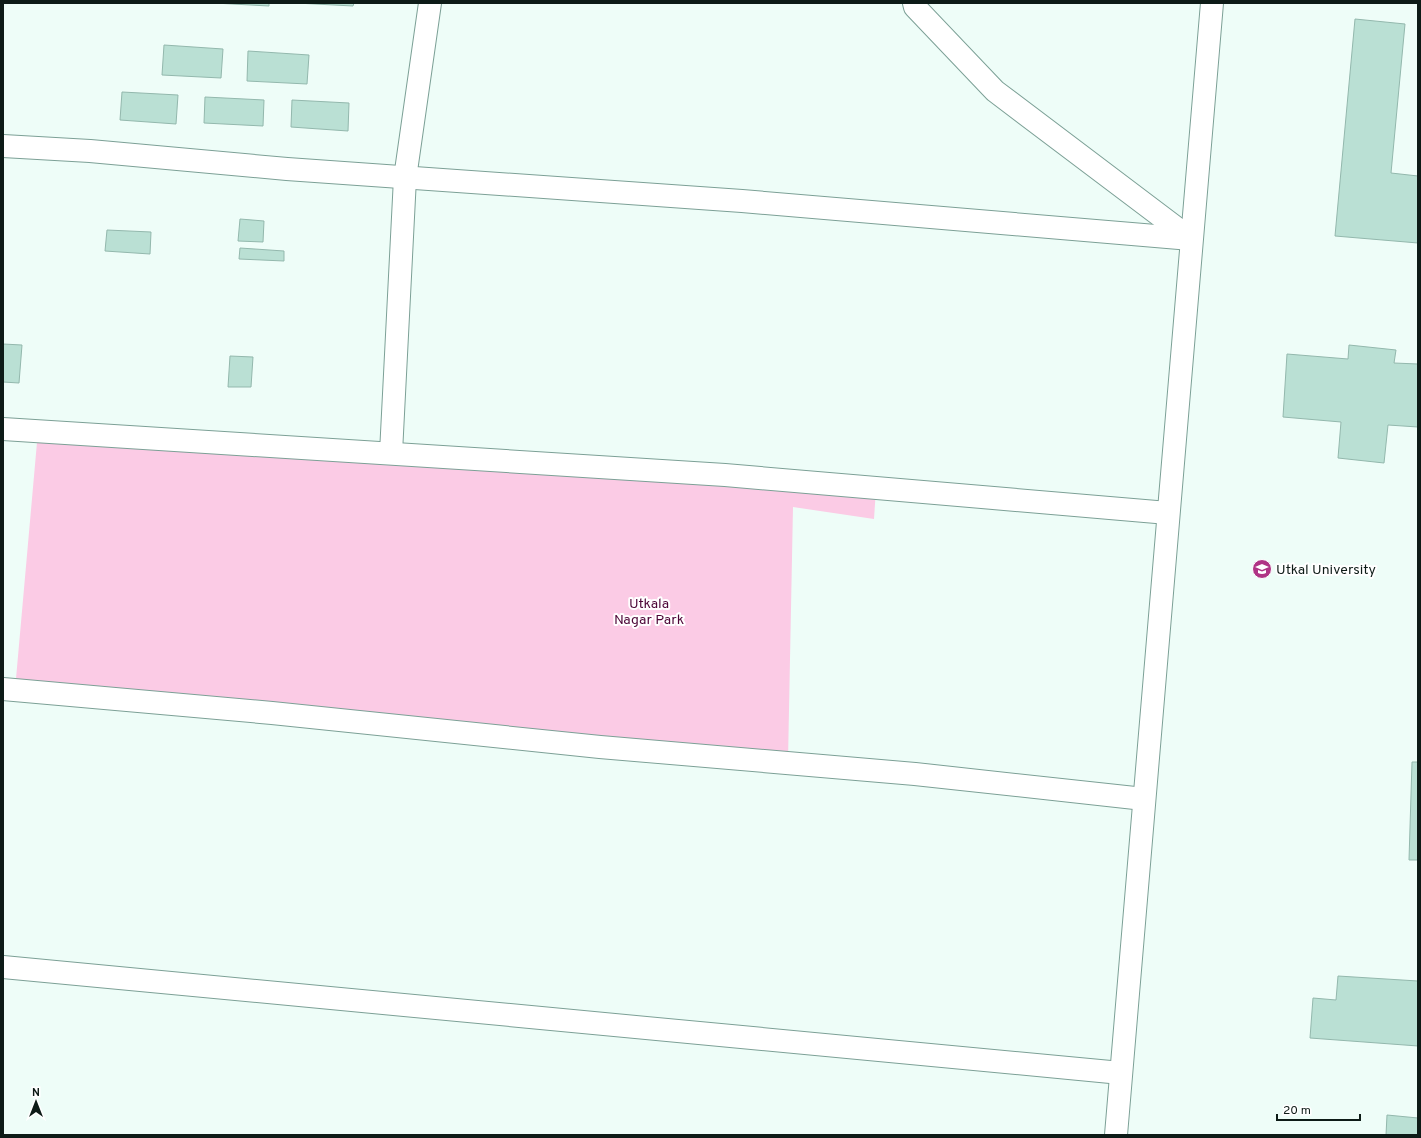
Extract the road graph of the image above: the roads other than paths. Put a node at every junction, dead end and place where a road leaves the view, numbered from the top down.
1 (430, 3) edge
2 (914, 3) edge
3 (1212, 3) edge
4 (3, 146) edge
5 (405, 178) junction
6 (1191, 239) junction
7 (3, 429) edge
8 (391, 453) junction
9 (1168, 513) junction
10 (3, 690) edge
11 (1144, 799) junction
12 (3, 967) edge
13 (1121, 1073) junction
14 (1116, 1135) edge

1 - 5 lane
2 - 6 lane
3 - 6 lane
4 - 5 lane
5 - 6 lane
5 - 8 lane
6 - 9 lane
7 - 8 lane
8 - 9 lane
9 - 11 lane
10 - 11 lane
11 - 13 lane
12 - 13 lane
13 - 14 lane

